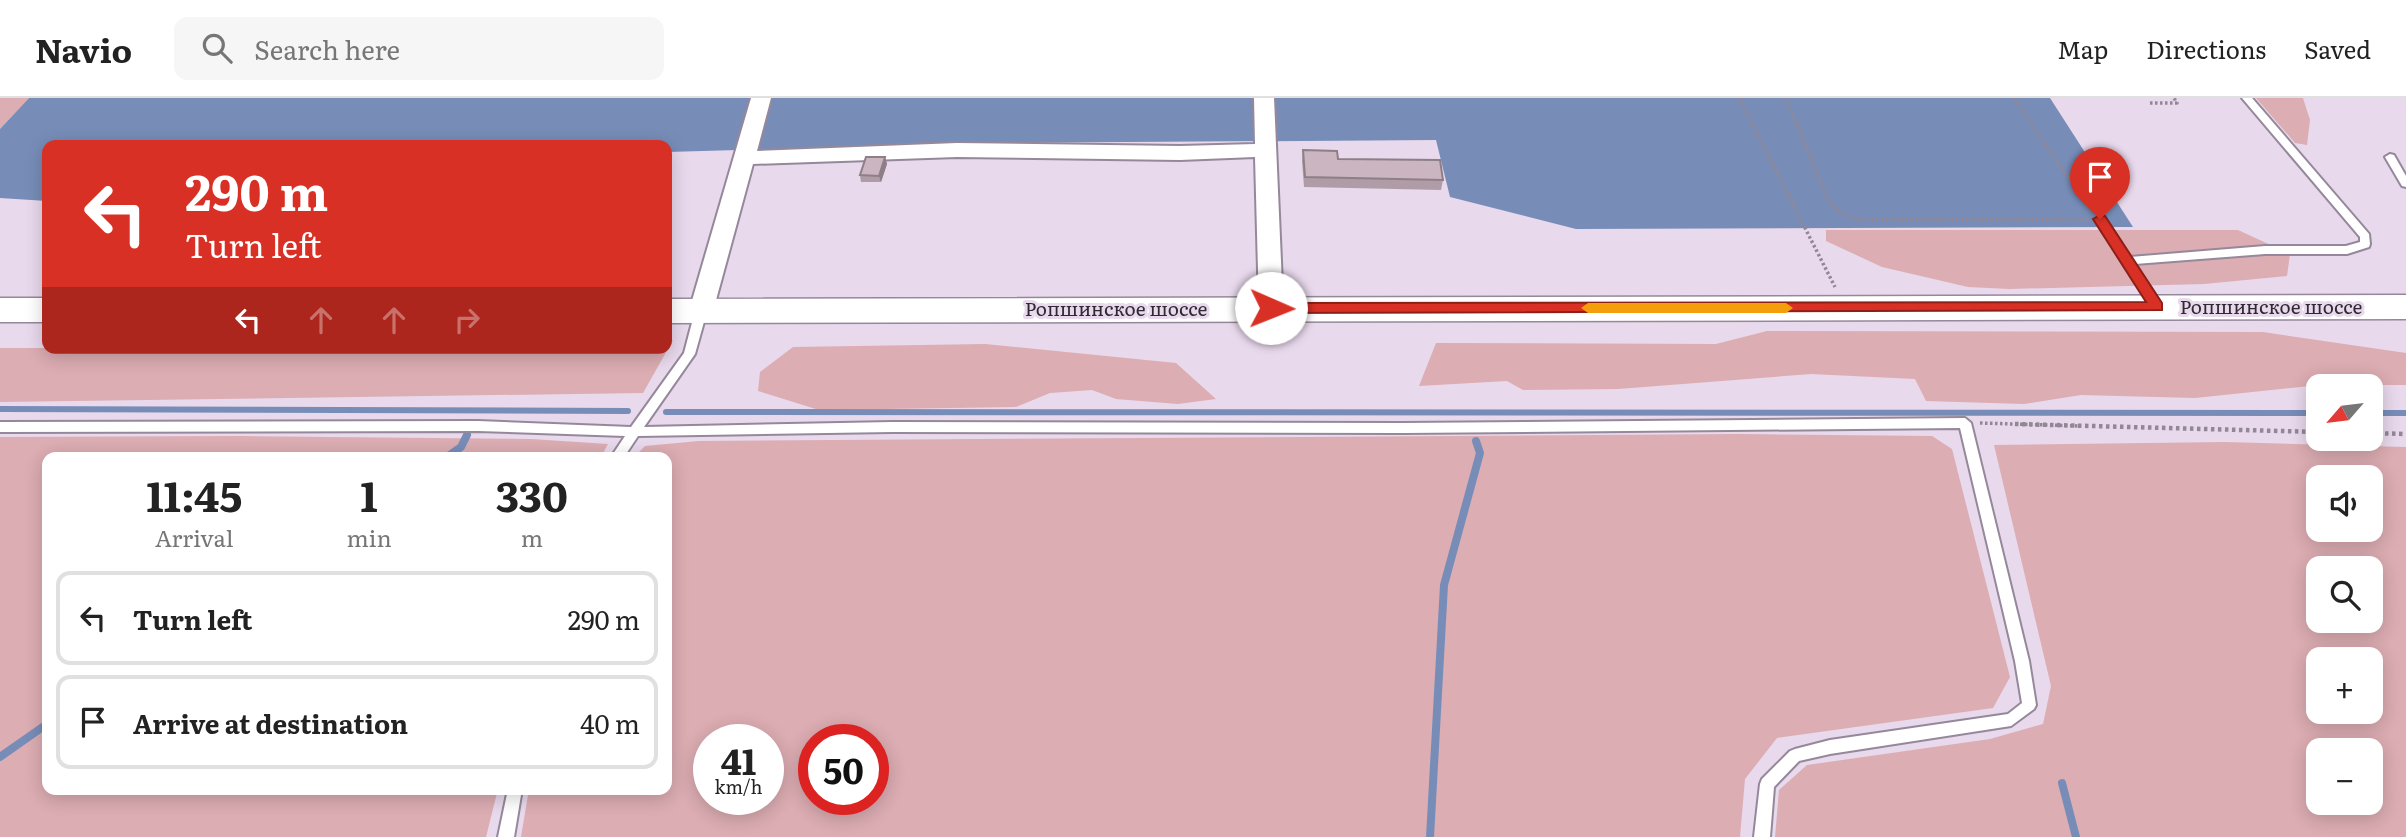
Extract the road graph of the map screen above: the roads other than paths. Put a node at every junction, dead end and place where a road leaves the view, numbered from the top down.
1 (761, 98) edge
2 (1264, 98) edge
3 (2247, 98) edge
4 (1266, 150) junction
5 (2390, 156) dead end
6 (743, 158) junction
7 (2406, 184) edge
8 (2100, 219) road end
9 (2127, 261) junction
10 (2157, 307) junction
11 (2406, 307) edge
12 (1271, 308) junction
13 (0, 310) edge
14 (42, 310) edge
15 (672, 311) edge
16 (701, 311) junction
17 (0, 427) edge
18 (632, 432) junction
19 (620, 452) edge
20 (514, 795) edge
21 (506, 837) edge
22 (1762, 837) edge

1 - 6 street
2 - 4 street
3 - 9 lane
4 - 6 street
4 - 12 street
5 - 7 lane
6 - 16 street
8 - 9 lane
9 - 10 lane
10 - 11 main road, Ропшинское шоссе
10 - 12 main road, Ропшинское шоссе
12 - 16 main road, Ропшинское шоссе
13 - 14 main road
15 - 16 main road, Ропшинское шоссе
16 - 18 lane
17 - 18 lane
18 - 19 lane
18 - 22 lane
20 - 21 lane

